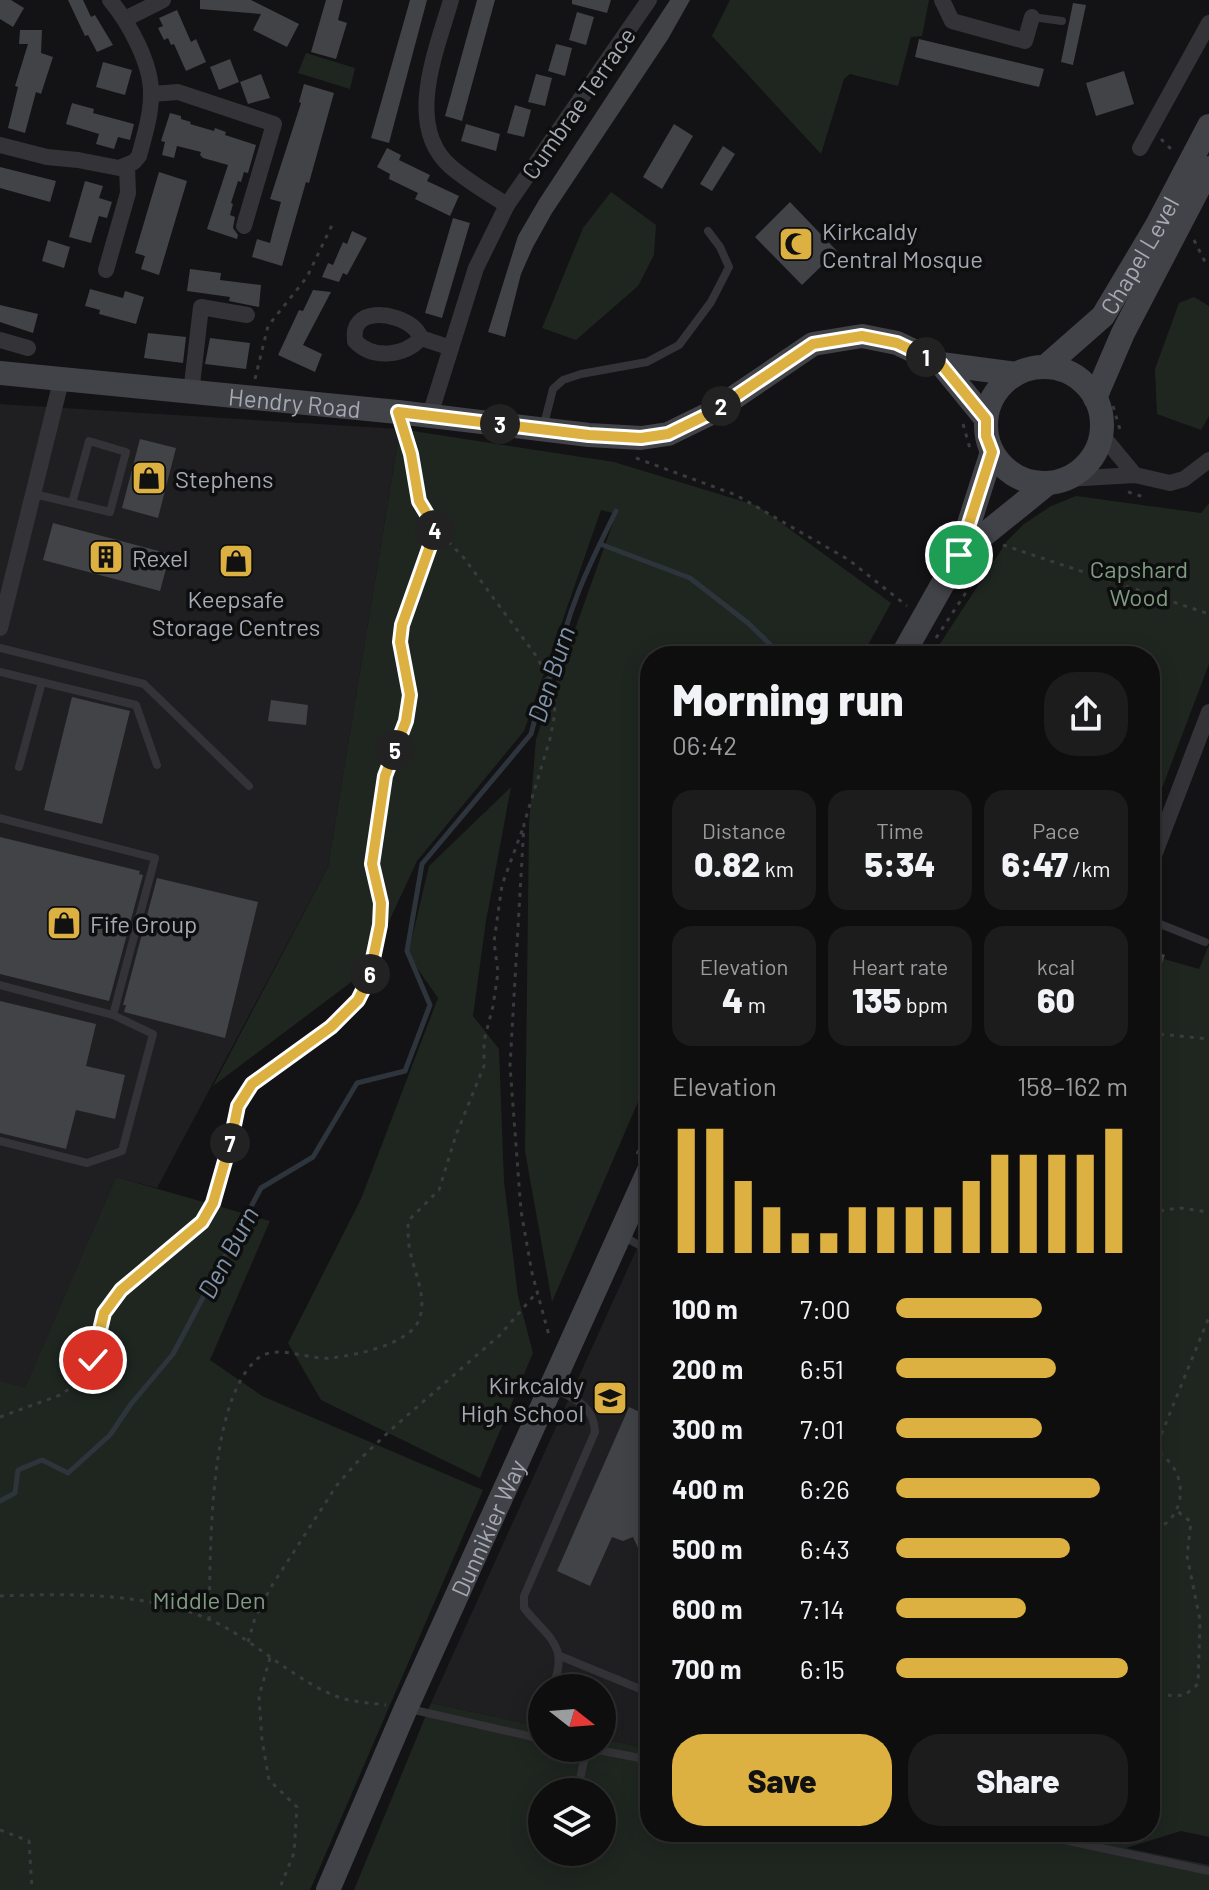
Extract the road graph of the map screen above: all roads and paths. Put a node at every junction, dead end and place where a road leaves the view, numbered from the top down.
1 (110, 0) edge
2 (163, 0) edge
3 (451, 0) edge
4 (649, 0) edge
5 (942, 0) edge
6 (1032, 17) joint
7 (125, 19) junction
8 (1062, 21) dead end
9 (1209, 23) edge
10 (152, 94) junction
11 (1209, 126) edge
12 (1151, 129) junction
13 (0, 145) edge
14 (1140, 148) dead end
15 (1178, 156) dead end
16 (127, 166) junction
17 (1209, 168) edge
18 (507, 205) junction
19 (334, 221) dead end
20 (244, 226) dead end
21 (708, 231) dead end
22 (1185, 246) dead end
23 (1209, 263) edge
24 (106, 270) dead end
25 (247, 315) dead end
26 (421, 338) dead end
27 (0, 340) edge
28 (28, 348) dead end
29 (451, 348) junction
30 (941, 364) junction
31 (1045, 367) junction
32 (0, 373) edge
33 (1016, 374) junction
34 (61, 381) junction
35 (191, 393) junction
36 (251, 398) junction
37 (1104, 401) junction
38 (398, 412) junction
39 (430, 415) junction
40 (986, 419) junction
41 (543, 429) junction
42 (1112, 435) junction
43 (992, 452) junction
44 (630, 456) dead end
45 (1209, 460) edge
46 (1142, 477) junction
47 (1057, 481) junction
48 (1126, 491) dead end
49 (33, 493) junction
50 (72, 503) junction
51 (436, 529) junction
52 (1003, 538) dead end
53 (959, 555) junction
54 (990, 556) dead end
55 (907, 606) dead end
56 (1209, 614) edge
57 (0, 628) edge
58 (918, 628) junction
59 (908, 646) edge
60 (0, 648) edge
61 (0, 672) edge
62 (42, 682) junction
63 (1209, 712) edge
64 (157, 765) dead end
65 (19, 767) dead end
66 (249, 786) dead end
67 (0, 818) edge
68 (524, 824) junction
69 (1160, 840) edge
70 (1160, 924) edge
71 (1205, 942) dead end
72 (0, 985) edge
73 (113, 1015) junction
74 (1160, 1034) edge
75 (1209, 1039) edge
76 (0, 1141) edge
77 (640, 1191) edge
78 (1160, 1211) edge
79 (1209, 1212) edge
80 (621, 1235) junction
81 (640, 1245) edge
82 (537, 1292) junction
83 (1209, 1317) edge
84 (551, 1344) dead end
85 (551, 1388) junction
86 (0, 1417) edge
87 (1160, 1431) edge
88 (1160, 1454) edge
89 (1176, 1510) junction
90 (1160, 1525) edge
91 (0, 1596) edge
92 (209, 1620) junction
93 (248, 1642) junction
94 (560, 1656) junction
95 (270, 1657) junction
96 (558, 1674) edge
97 (640, 1689) edge
98 (1160, 1693) edge
99 (406, 1708) junction
100 (528, 1736) edge
101 (616, 1754) edge
102 (640, 1758) edge
103 (0, 1830) edge
104 (1074, 1842) edge
105 (1209, 1871) edge
106 (32, 1890) edge
107 (279, 1890) edge
108 (328, 1890) edge

1 - 7 street
2 - 7 street
3 - 18 street, Cumbrae Terrace
4 - 18 street, Cumbrae Terrace
5 - 6 street
6 - 8 lane
7 - 10 street
9 - 12 street
10 - 16 street
10 - 20 street
11 - 31 main road, Chapel Level
12 - 14 street
12 - 15 path
13 - 16 street
16 - 24 street
17 - 37 main road, Chapel Level
18 - 29 street, Cumbrae Terrace
19 - 36 path
21 - 41 lane
22 - 23 path
25 - 35 street
26 - 29 street
27 - 28 street
29 - 39 street, Cumbrae Terrace
30 - 33 main road, Hendry Road
30 - 40 main road, Hendry Road
30 - 41 main road, Hendry Road
31 - 33 main road
31 - 37 main road
32 - 34 main road, Hendry Road
33 - 40 main road
34 - 35 main road, Hendry Road
34 - 49 street
35 - 36 main road, Hendry Road
36 - 38 main road, Hendry Road
37 - 42 main road
37 - 42 path
38 - 39 main road, Hendry Road
38 - 51 path
39 - 41 main road, Hendry Road
40 - 43 main road
42 - 46 street
42 - 47 main road
43 - 47 main road
43 - 53 main road
44 - 55 path
45 - 46 street
46 - 47 street
46 - 48 path
47 - 53 main road
49 - 50 lane
49 - 57 street
50 - 50 lane
51 - 68 path
51 - 86 path
52 - 56 path
53 - 58 main road
54 - 58 path
58 - 59 main road
60 - 66 lane
61 - 62 lane
62 - 64 lane
62 - 65 lane
63 - 69 street
67 - 73 lane
68 - 82 path
68 - 92 path
70 - 71 lane
72 - 73 lane
73 - 76 lane
74 - 75 path
77 - 80 main road, Dunnikier Way
78 - 79 path
80 - 81 lane
80 - 85 main road, Dunnikier Way
82 - 84 path
82 - 93 path
83 - 87 path
85 - 94 lane
85 - 99 main road, Dunnikier Way
88 - 89 path
89 - 90 path
89 - 98 path
91 - 92 path
92 - 93 path
93 - 95 path
94 - 96 lane
94 - 97 lane
95 - 99 path
95 - 107 path
99 - 100 lane
99 - 108 main road, Dunnikier Way
101 - 102 lane
103 - 106 path
104 - 105 lane

